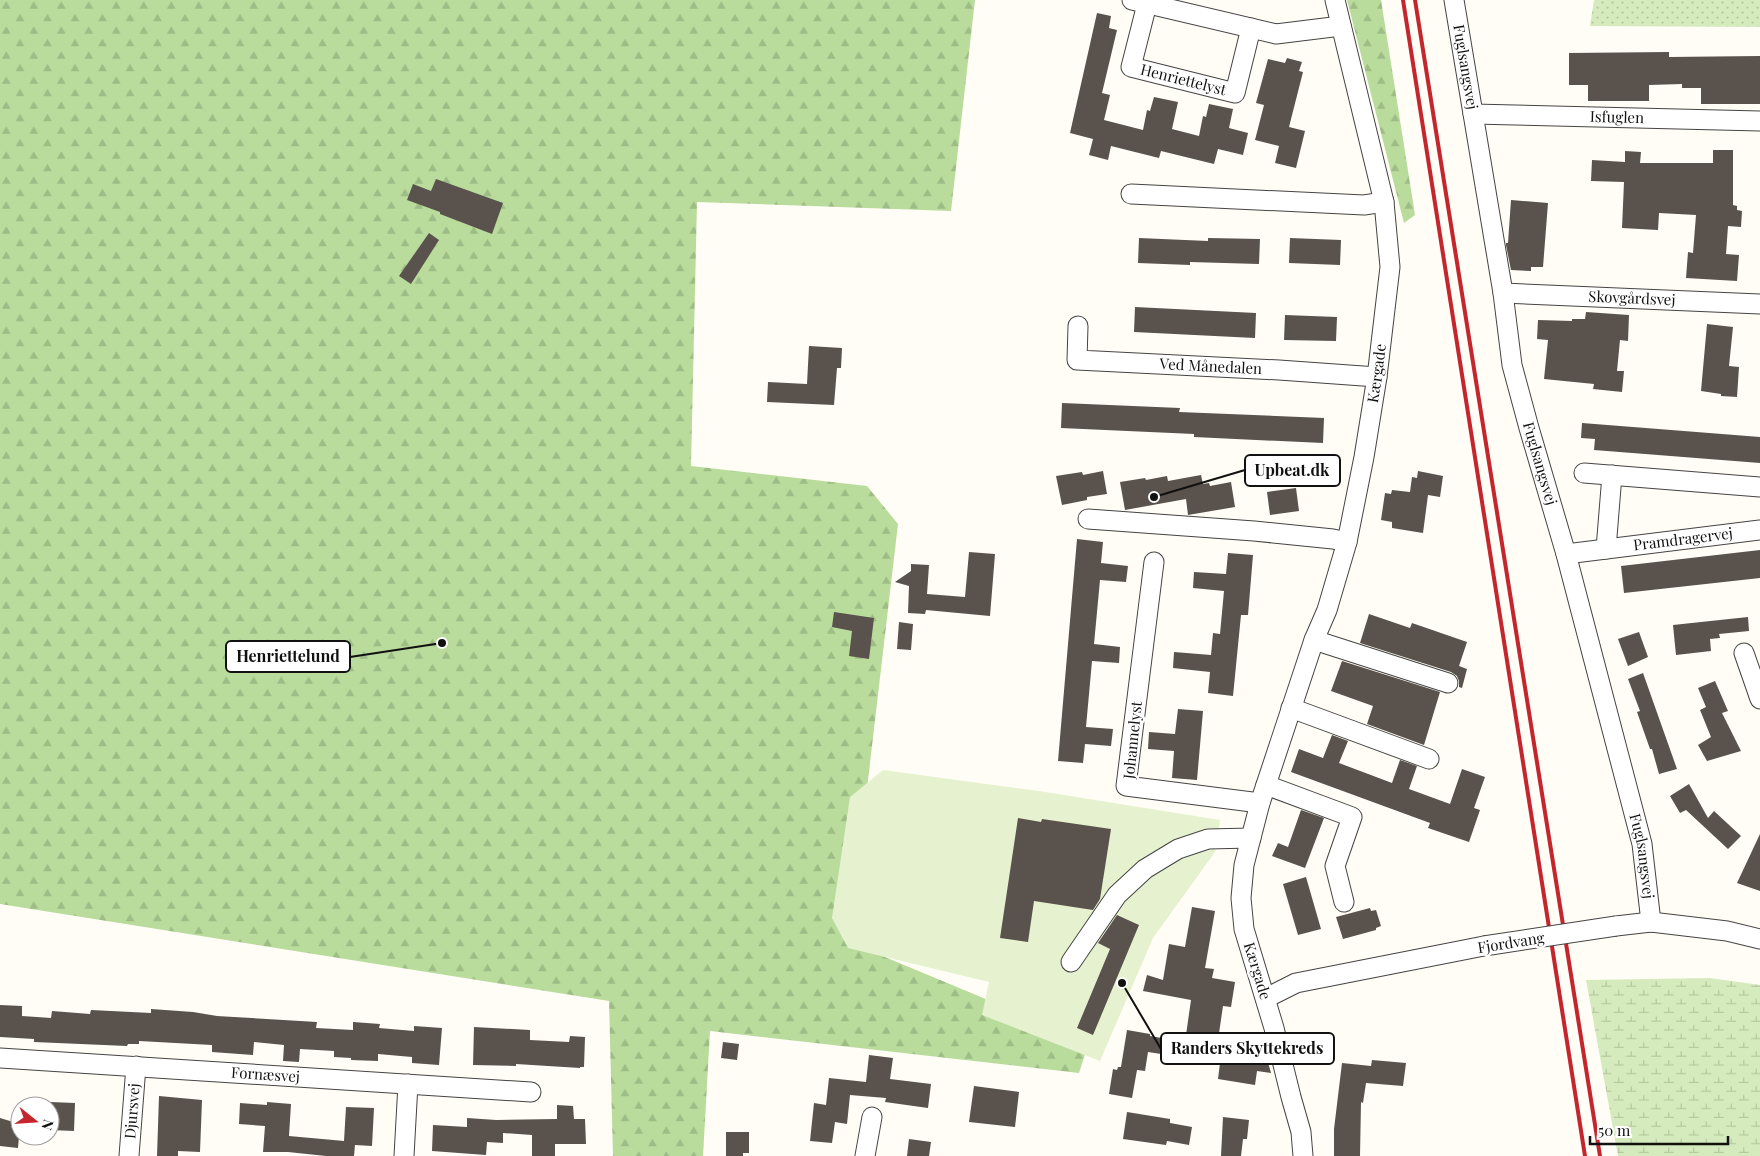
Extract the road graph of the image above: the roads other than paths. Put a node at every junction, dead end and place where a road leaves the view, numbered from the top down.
1 (1335, 0) edge
2 (1454, 0) edge
3 (1139, 2) edge
4 (1341, 26) junction
5 (1251, 28) junction
6 (1473, 114) junction
7 (1760, 122) edge
8 (1131, 194) dead end
9 (1384, 202) junction
10 (1503, 293) junction
11 (1760, 304) edge
12 (1078, 326) dead end
13 (1377, 377) junction
14 (1584, 473) dead end
15 (1612, 475) junction
16 (1760, 487) edge
17 (1088, 519) dead end
18 (1760, 530) edge
19 (1347, 542) junction
20 (1606, 549) junction
21 (1566, 554) junction
22 (1154, 562) dead end
23 (1314, 640) junction
24 (1744, 653) dead end
25 (1448, 683) dead end
26 (1760, 699) edge
27 (1291, 708) junction
28 (1429, 759) dead end
29 (1266, 784) junction
30 (1260, 803) junction
31 (1251, 838) junction
32 (1344, 902) dead end
33 (1651, 922) junction
34 (1760, 939) edge
35 (1071, 962) dead end
36 (1266, 998) junction
37 (0, 1058) edge
38 (136, 1066) junction
39 (408, 1084) junction
40 (531, 1092) dead end
41 (872, 1117) dead end
42 (129, 1156) edge
43 (404, 1156) edge
44 (865, 1156) edge
45 (1303, 1156) edge

1 - 4 street, Kærgade
2 - 6 street, Fuglsangsvej
3 - 5 street, Henriettelyst
3 - 5 street, Henriettelyst
4 - 5 street, Henriettelyst
4 - 9 street, Kærgade
6 - 7 street, Isfuglen
6 - 10 street, Fuglsangsvej
8 - 9 street
9 - 13 street, Kærgade
10 - 11 street, Skovgårdsvej
10 - 21 street, Fuglsangsvej
12 - 13 street, Ved Månedalen
13 - 19 street, Kærgade
14 - 15 street
15 - 16 street
15 - 20 street
17 - 19 street
18 - 20 street, Pramdragervej
19 - 23 street, Kærgade
20 - 21 street, Pramdragervej
21 - 33 street, Fuglsangsvej
22 - 30 street, Johannelyst
23 - 25 street
23 - 27 street, Kærgade
24 - 26 street
27 - 28 street
27 - 29 street, Kærgade
29 - 30 street, Kærgade
29 - 32 street
30 - 31 street, Kærgade
31 - 35 street
31 - 36 street, Kærgade
33 - 34 street, Fjordvang
33 - 36 street, Fjordvang, bridge
36 - 45 street, Kærgade
37 - 38 street, Fornæsvej
38 - 39 street, Fornæsvej
38 - 42 street, Djursvej
39 - 40 street, Fornæsvej
39 - 43 street
41 - 44 street

